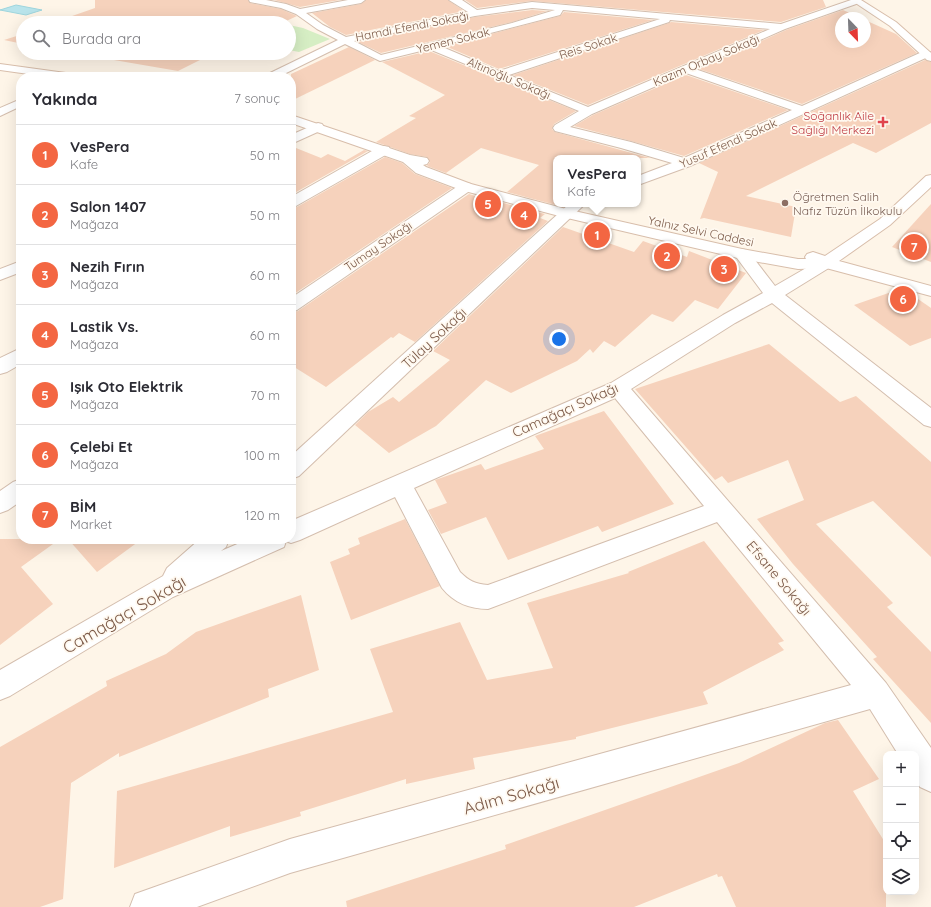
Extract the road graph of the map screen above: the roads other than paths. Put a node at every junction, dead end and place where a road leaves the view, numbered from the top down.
1 (252, 0) edge
2 (361, 0) edge
3 (453, 0) edge
4 (553, 0) edge
5 (855, 0) edge
6 (562, 7) junction
7 (299, 12) junction
8 (475, 13) junction
9 (675, 17) junction
10 (782, 27) junction
11 (345, 40) junction
12 (430, 46) junction
13 (928, 56) edge
14 (0, 67) edge
15 (686, 69) junction
16 (36, 72) edge
17 (280, 72) edge
18 (500, 74) junction
19 (16, 104) edge
20 (802, 110) junction
21 (0, 112) edge
22 (588, 112) junction
23 (296, 120) edge
24 (318, 127) junction
25 (296, 138) edge
26 (384, 150) junction
27 (408, 159) junction
28 (685, 163) junction
29 (451, 167) dead end
30 (931, 179) edge
31 (641, 180) edge
32 (503, 183) dead end
33 (466, 187) junction
34 (553, 198) edge
35 (296, 200) edge
36 (553, 203) edge
37 (574, 207) edge
38 (742, 254) junction
39 (826, 263) junction
40 (16, 268) edge
41 (0, 275) edge
42 (931, 290) edge
43 (774, 295) junction
44 (296, 303) edge
45 (16, 358) edge
46 (0, 367) edge
47 (618, 388) junction
48 (931, 419) edge
49 (296, 465) edge
50 (400, 484) junction
51 (16, 492) edge
52 (0, 503) edge
53 (722, 510) junction
54 (296, 530) edge
55 (212, 544) edge
56 (264, 544) edge
57 (164, 588) junction
58 (0, 686) edge
59 (876, 693) junction
60 (931, 776) edge
61 (148, 907) edge

1 - 7 street
2 - 7 street
3 - 8 street
4 - 6 street
5 - 10 street, Kazım Orbay Sokağı
5 - 13 street
6 - 8 street, Hamdi Efendi Sokağı
6 - 9 street, Hamdi Efendi Sokağı
6 - 12 street, Yemen Sokak
7 - 11 street, Yemen Sokak
8 - 11 street, Hamdi Efendi Sokağı
9 - 10 street, Hamdi Efendi Sokağı
9 - 18 street, Reis Sokak
10 - 15 street, Kazım Orbay Sokağı
11 - 12 street, Yemen Sokak
11 - 17 street, Hamdi Efendi Sokağı
12 - 18 street, Altınoğlu Sokağı
13 - 20 street, Yusuf Efendi Sokak
14 - 16 street
15 - 20 street
15 - 22 street, Kazım Orbay Sokağı
18 - 22 street, Altınoğlu Sokağı
19 - 21 street
20 - 28 street, Yusuf Efendi Sokak
22 - 28 street, Kazım Orbay Sokağı
23 - 24 street, Yalnız Selvi Caddesi
24 - 25 street
24 - 26 street, Yalnız Selvi Caddesi
26 - 27 street, Yalnız Selvi Caddesi
26 - 35 street
27 - 29 street, Yalnız Selvi Caddesi
27 - 33 street, Yalnız Selvi Caddesi
28 - 31 street, Yusuf Efendi Sokak
30 - 39 street, Camağaçı Sokağı
32 - 34 street
33 - 36 street, Yalnız Selvi Caddesi
33 - 44 street, Tumay Sokağı
37 - 38 street, Yalnız Selvi Caddesi
37 - 39 street, Yalnız Selvi Caddesi
37 - 49 street, Tülay Sokağı
38 - 39 street, Yalnız Selvi Caddesi
38 - 43 street
39 - 42 street, Yalnız Selvi Caddesi
39 - 43 street, Camağaçı Sokağı
40 - 41 street
43 - 47 street, Camağaçı Sokağı
43 - 48 street
45 - 46 street
47 - 50 street, Camağaçı Sokağı
47 - 53 street, Efsane Sokağı
50 - 53 street
50 - 54 street, Camağaçı Sokağı
51 - 52 street
53 - 59 street, Efsane Sokağı
55 - 57 street
56 - 57 street, Camağaçı Sokağı
57 - 58 street, Camağaçı Sokağı
59 - 60 street, Efsane Sokağı
59 - 61 street, Adım Sokağı

